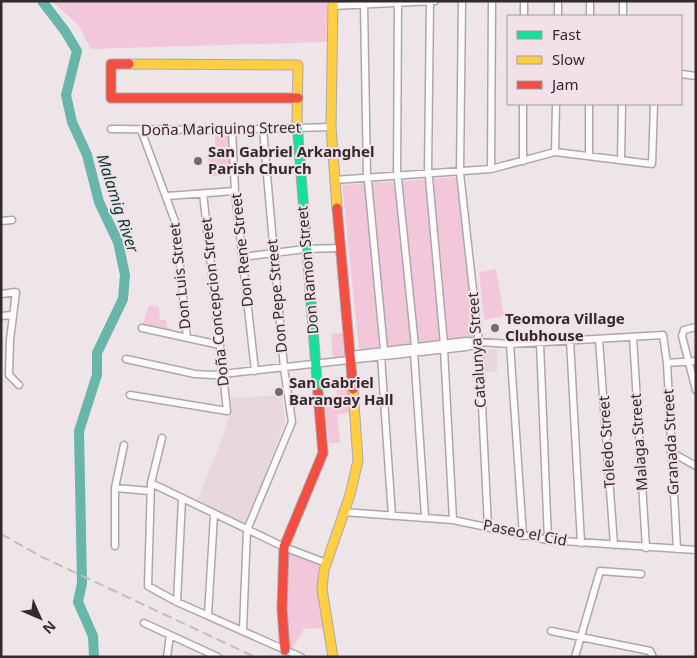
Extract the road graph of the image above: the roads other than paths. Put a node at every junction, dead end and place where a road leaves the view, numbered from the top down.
1 (435, 1) edge
2 (462, 1) edge
3 (492, 1) edge
4 (524, 1) edge
5 (558, 1) edge
6 (590, 1) edge
7 (623, 1) edge
8 (430, 2) edge
9 (333, 3) edge
10 (398, 3) junction
11 (364, 4) junction
12 (524, 15) edge
13 (558, 15) edge
14 (590, 15) edge
15 (623, 15) edge
16 (682, 74) edge
17 (696, 76) edge
18 (298, 98) junction
19 (523, 105) edge
20 (556, 105) edge
21 (589, 105) edge
22 (622, 105) edge
23 (654, 105) edge
24 (331, 127) junction
25 (297, 128) junction
26 (112, 129) dead end
27 (263, 129) junction
28 (141, 130) junction
29 (232, 130) junction
30 (555, 152) junction
31 (589, 156) junction
32 (621, 160) junction
33 (523, 161) junction
34 (492, 169) junction
35 (460, 173) junction
36 (429, 175) junction
37 (398, 178) junction
38 (368, 179) junction
39 (334, 180) junction
40 (235, 190) junction
41 (203, 193) junction
42 (167, 196) junction
43 (12, 220) dead end
44 (1, 221) edge
45 (340, 248) junction
46 (305, 249) junction
47 (274, 254) junction
48 (243, 256) junction
49 (1, 294) edge
50 (13, 315) junction
51 (1, 316) edge
52 (696, 327) edge
53 (142, 328) dead end
54 (633, 337) junction
55 (187, 338) junction
56 (1, 340) edge
57 (10, 340) junction
58 (570, 340) junction
59 (599, 340) junction
60 (540, 342) junction
61 (480, 343) junction
62 (510, 344) junction
63 (220, 345) junction
64 (444, 346) junction
65 (414, 349) junction
66 (382, 353) junction
67 (351, 357) junction
68 (126, 359) dead end
69 (692, 361) edge
70 (316, 363) junction
71 (667, 363) junction
72 (284, 368) junction
73 (254, 370) junction
74 (223, 373) junction
75 (9, 375) junction
76 (1, 377) edge
77 (20, 386) dead end
78 (696, 390) edge
79 (130, 395) dead end
80 (162, 438) dead end
81 (124, 445) dead end
82 (671, 452) junction
83 (696, 466) edge
84 (151, 483) junction
85 (115, 488) junction
86 (150, 491) junction
87 (182, 499) junction
88 (343, 512) junction
89 (214, 515) junction
90 (392, 516) junction
91 (425, 516) junction
92 (453, 520) junction
93 (488, 527) junction
94 (247, 530) junction
95 (523, 536) junction
96 (548, 540) junction
97 (581, 543) junction
98 (614, 545) junction
99 (115, 546) dead end
100 (284, 547) junction
101 (646, 548) junction
102 (677, 549) junction
103 (696, 550) edge
104 (326, 563) junction
105 (641, 574) dead end
106 (177, 602) junction
107 (208, 615) junction
108 (144, 622) dead end
109 (242, 629) junction
110 (551, 631) dead end
111 (170, 635) junction
112 (581, 638) junction
113 (285, 650) junction
114 (200, 653) edge
115 (167, 657) edge
116 (218, 657) edge
117 (301, 657) edge
118 (333, 657) edge
119 (575, 657) edge
120 (653, 657) edge

1 - 8 street
2 - 35 street, Catalunya Street
3 - 34 street
4 - 12 street
5 - 13 street
6 - 14 street
7 - 15 street
8 - 10 street
8 - 36 street
9 - 11 street
9 - 24 street
10 - 11 street
10 - 37 street
11 - 38 street
16 - 17 street
18 - 18 street, Don Ramon Street
18 - 25 street, Don Ramon Street
19 - 33 street
20 - 30 street
21 - 31 street
22 - 32 street
23 - 32 street
24 - 25 street, Doña Mariquing Street
24 - 39 street
25 - 27 street, Doña Mariquing Street
25 - 46 street, Don Ramon Street
26 - 28 street, Doña Mariquing Street
27 - 29 street, Doña Mariquing Street
27 - 47 street, Don Pepe Street
28 - 29 street, Doña Mariquing Street
28 - 42 street, Don Luis Street
29 - 40 street, Don Rene Street
30 - 31 street
30 - 33 street
31 - 32 street
33 - 34 street
34 - 35 street
35 - 36 street
35 - 61 street, Catalunya Street
36 - 37 street
36 - 64 street
37 - 38 street
37 - 65 street
38 - 39 street
38 - 66 street
39 - 45 street
40 - 41 street
40 - 48 street, Don Rene Street
41 - 42 street
41 - 63 street, Doña Concepcion Street
42 - 55 street, Don Luis Street
43 - 44 street
45 - 46 street
45 - 67 street
46 - 47 street
46 - 70 street, Don Ramon Street
47 - 48 street
47 - 72 street, Don Pepe Street
48 - 73 street, Don Rene Street
49 - 50 street
50 - 51 street
50 - 57 street
52 - 69 street
53 - 55 street
54 - 59 street
54 - 71 street, Granada Street
54 - 101 street, Malaga Street
55 - 63 street
56 - 57 street
57 - 75 street
58 - 59 street
58 - 60 street
58 - 97 street
59 - 98 street, Toledo Street
60 - 62 street
60 - 96 street
61 - 62 street
61 - 64 street
61 - 93 street, Catalunya Street
62 - 95 street
63 - 74 street, Doña Concepcion Street
64 - 65 street
64 - 92 street
65 - 66 street
65 - 91 street
66 - 67 street
66 - 90 street
67 - 70 street
67 - 88 street
68 - 74 street
69 - 71 street
69 - 78 street
70 - 72 street
70 - 100 street, Don Ramon Street
71 - 82 street, Granada Street
72 - 73 street
72 - 94 street, Don Pepe Street
73 - 74 street
74 - 79 street, Doña Concepcion Street
75 - 76 street
75 - 77 street
80 - 84 street
81 - 85 street
82 - 83 street
82 - 102 street, Granada Street
84 - 86 street
84 - 87 street
85 - 86 street
85 - 99 street
86 - 106 street
87 - 89 street
87 - 106 street
88 - 90 street, Paseo el Cid
88 - 104 street
89 - 94 street
89 - 107 street
90 - 91 street, Paseo el Cid
91 - 92 street, Paseo el Cid
92 - 93 street, Paseo el Cid
93 - 95 street, Paseo el Cid
94 - 100 street
94 - 109 street
95 - 96 street, Paseo el Cid
96 - 97 street, Paseo el Cid
97 - 98 street, Paseo el Cid
98 - 101 street, Paseo el Cid
100 - 104 street
100 - 113 street
101 - 102 street, Paseo el Cid
102 - 103 street, Paseo el Cid
104 - 118 street
105 - 112 street
106 - 107 street
107 - 109 street
108 - 111 street
109 - 113 street
110 - 112 street
111 - 114 street
111 - 115 street
112 - 119 street
112 - 120 street
113 - 117 street
114 - 116 street

